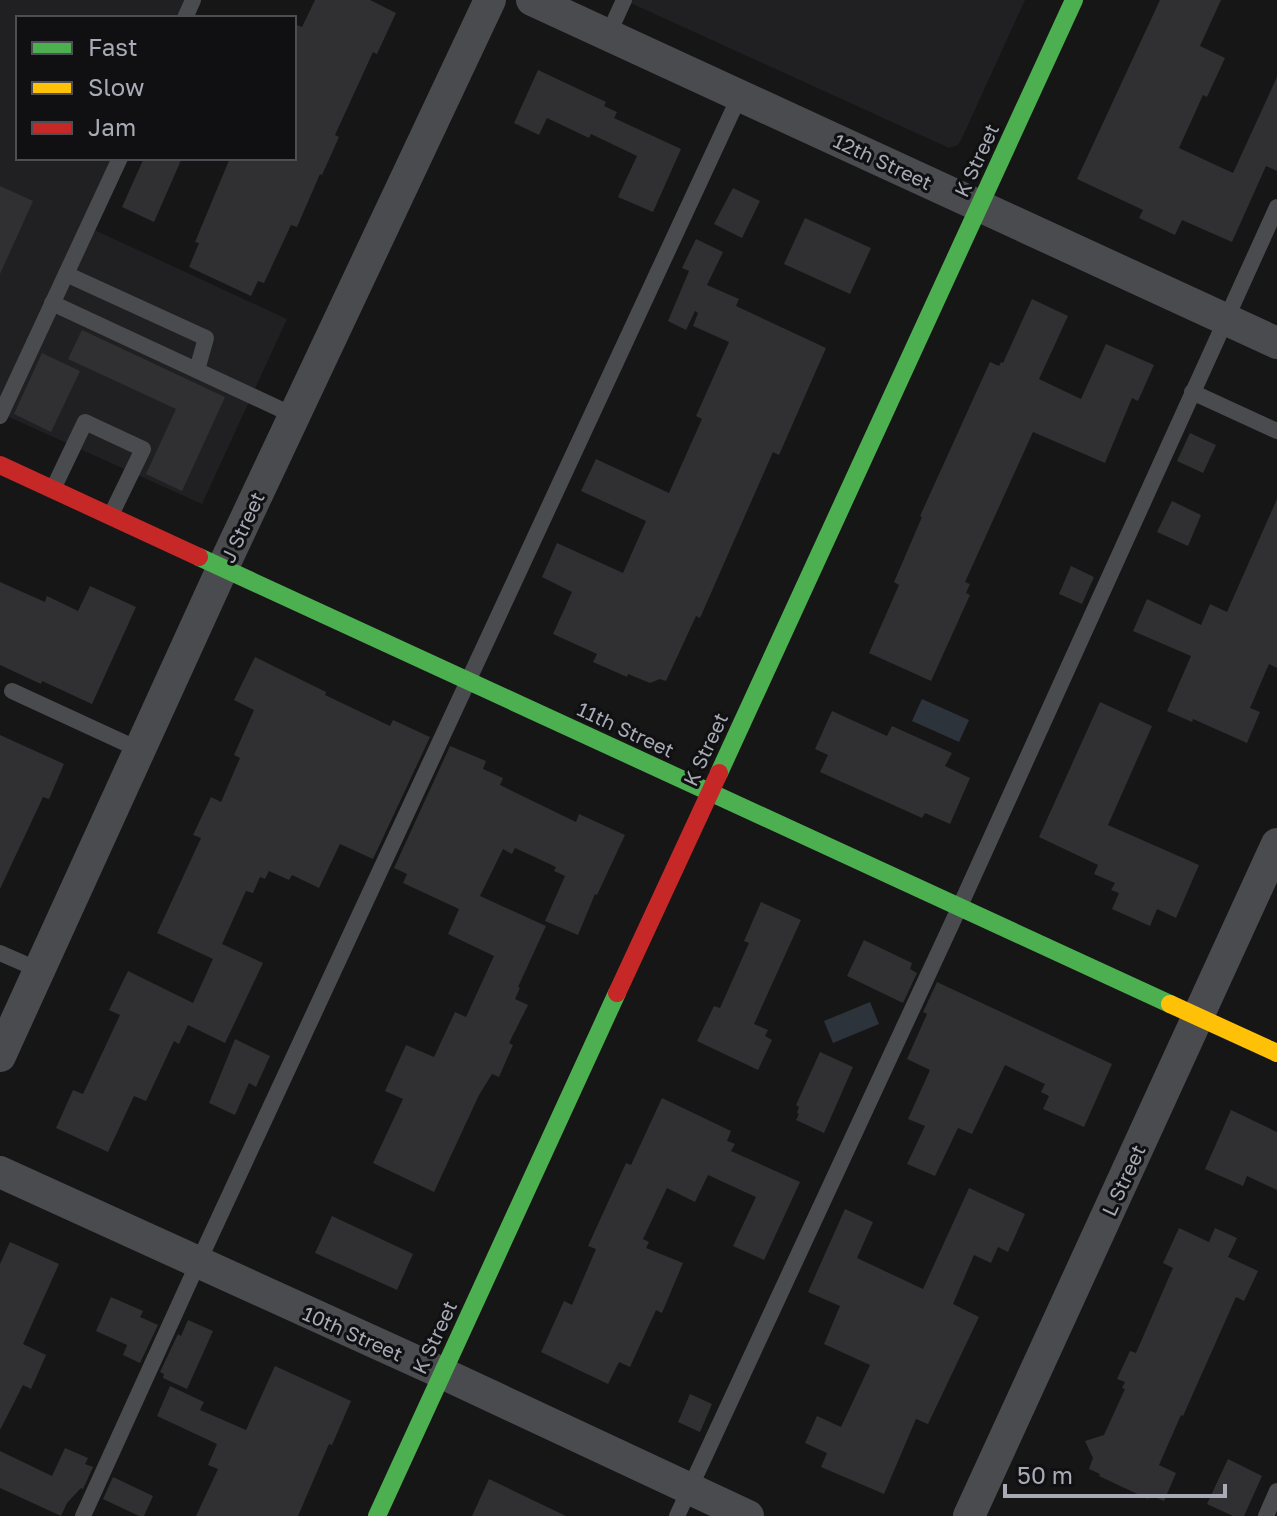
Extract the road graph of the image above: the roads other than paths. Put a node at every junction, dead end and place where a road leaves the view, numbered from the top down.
1 (490, 0) edge
2 (532, 0) edge
3 (624, 0) edge
4 (1074, 0) edge
5 (608, 35) junction
6 (740, 95) junction
7 (119, 160) edge
8 (979, 205) junction
9 (1277, 207) edge
10 (66, 274) junction
11 (52, 303) junction
12 (1225, 319) junction
13 (1277, 343) edge
14 (197, 370) junction
15 (1192, 392) junction
16 (0, 416) edge
17 (295, 416) junction
18 (1277, 431) edge
19 (0, 465) edge
20 (52, 490) junction
21 (111, 516) junction
22 (223, 567) junction
23 (468, 681) junction
24 (12, 691) dead end
25 (140, 750) junction
26 (710, 791) junction
27 (1277, 844) edge
28 (960, 906) junction
29 (0, 953) edge
30 (39, 970) junction
31 (1198, 1017) junction
32 (1277, 1053) edge
33 (0, 1056) edge
34 (0, 1172) edge
35 (198, 1263) junction
36 (442, 1373) junction
37 (1277, 1491) edge
38 (683, 1502) edge
39 (83, 1516) edge
40 (377, 1516) edge
41 (748, 1516) edge
42 (969, 1516) edge
43 (1266, 1516) edge

1 - 17 street, J Street
2 - 5 street, 12th Street
3 - 5 lane
4 - 8 street, K Street
5 - 6 street, 12th Street
6 - 8 street, 12th Street
6 - 23 lane
7 - 10 lane
8 - 12 street, 12th Street
8 - 26 street, K Street
9 - 12 lane
10 - 11 lane
10 - 14 lane
11 - 14 lane
11 - 16 lane
12 - 13 street, 12th Street
12 - 15 lane
14 - 17 lane
15 - 18 lane
15 - 28 lane
17 - 22 street, J Street
19 - 20 street, 11th Street
20 - 21 street, 11th Street
20 - 21 lane
21 - 22 street, 11th Street
22 - 23 street, 11th Street
22 - 25 street, J Street
23 - 26 street, 11th Street
23 - 35 lane
24 - 25 lane
25 - 30 street, J Street
26 - 28 street, 11th Street
26 - 36 street, K Street
27 - 31 street, L Street
28 - 31 street, 11th Street
28 - 38 lane
29 - 30 lane
30 - 33 street, J Street
31 - 32 street, 11th Street
31 - 42 street, L Street
34 - 35 street, 10th Street
35 - 36 street, 10th Street
35 - 39 lane
36 - 38 street, 10th Street
36 - 40 street, K Street
37 - 43 lane
38 - 41 street, 10th Street

